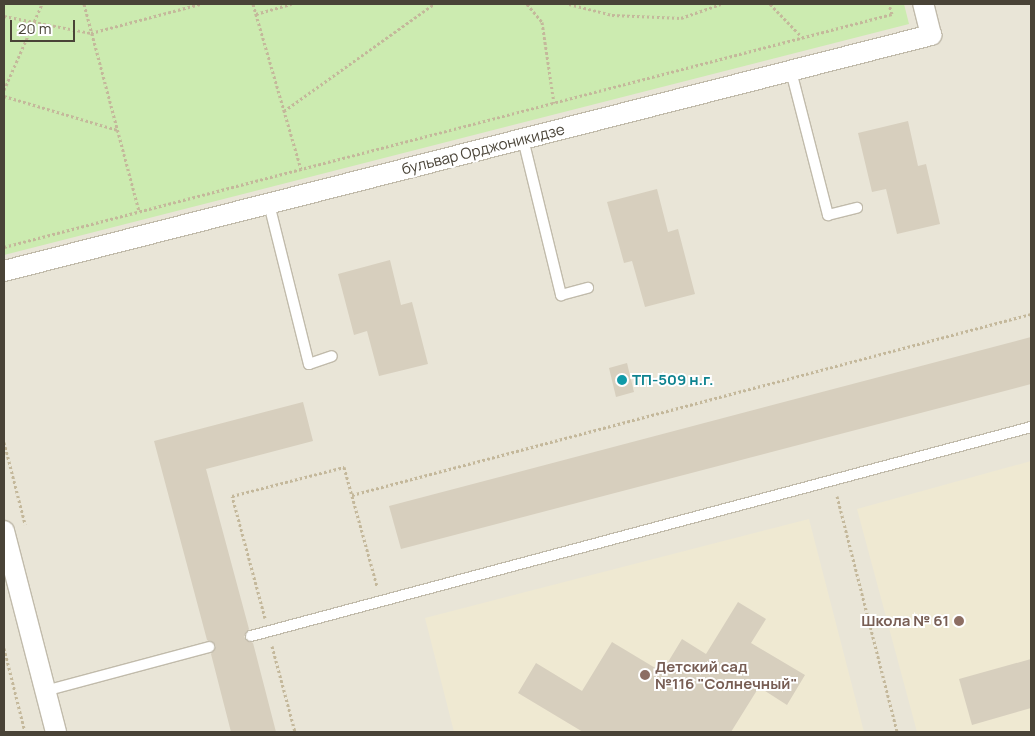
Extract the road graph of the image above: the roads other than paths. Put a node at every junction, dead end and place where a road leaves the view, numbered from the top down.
1 (923, 4) edge
2 (791, 71) junction
3 (523, 139) junction
4 (269, 204) junction
5 (857, 208) dead end
6 (4, 271) edge
7 (588, 288) dead end
8 (332, 356) dead end
9 (1031, 427) edge
10 (4, 530) edge
11 (251, 636) dead end
12 (209, 647) dead end
13 (45, 691) junction
14 (56, 732) edge

1 - 2 street, бульвар Орджоникидзе
2 - 3 street, бульвар Орджоникидзе
2 - 5 lane
3 - 4 street, бульвар Орджоникидзе
3 - 7 lane
4 - 6 street, бульвар Орджоникидзе
4 - 8 lane
9 - 11 lane
10 - 13 street
12 - 13 lane
13 - 14 street

